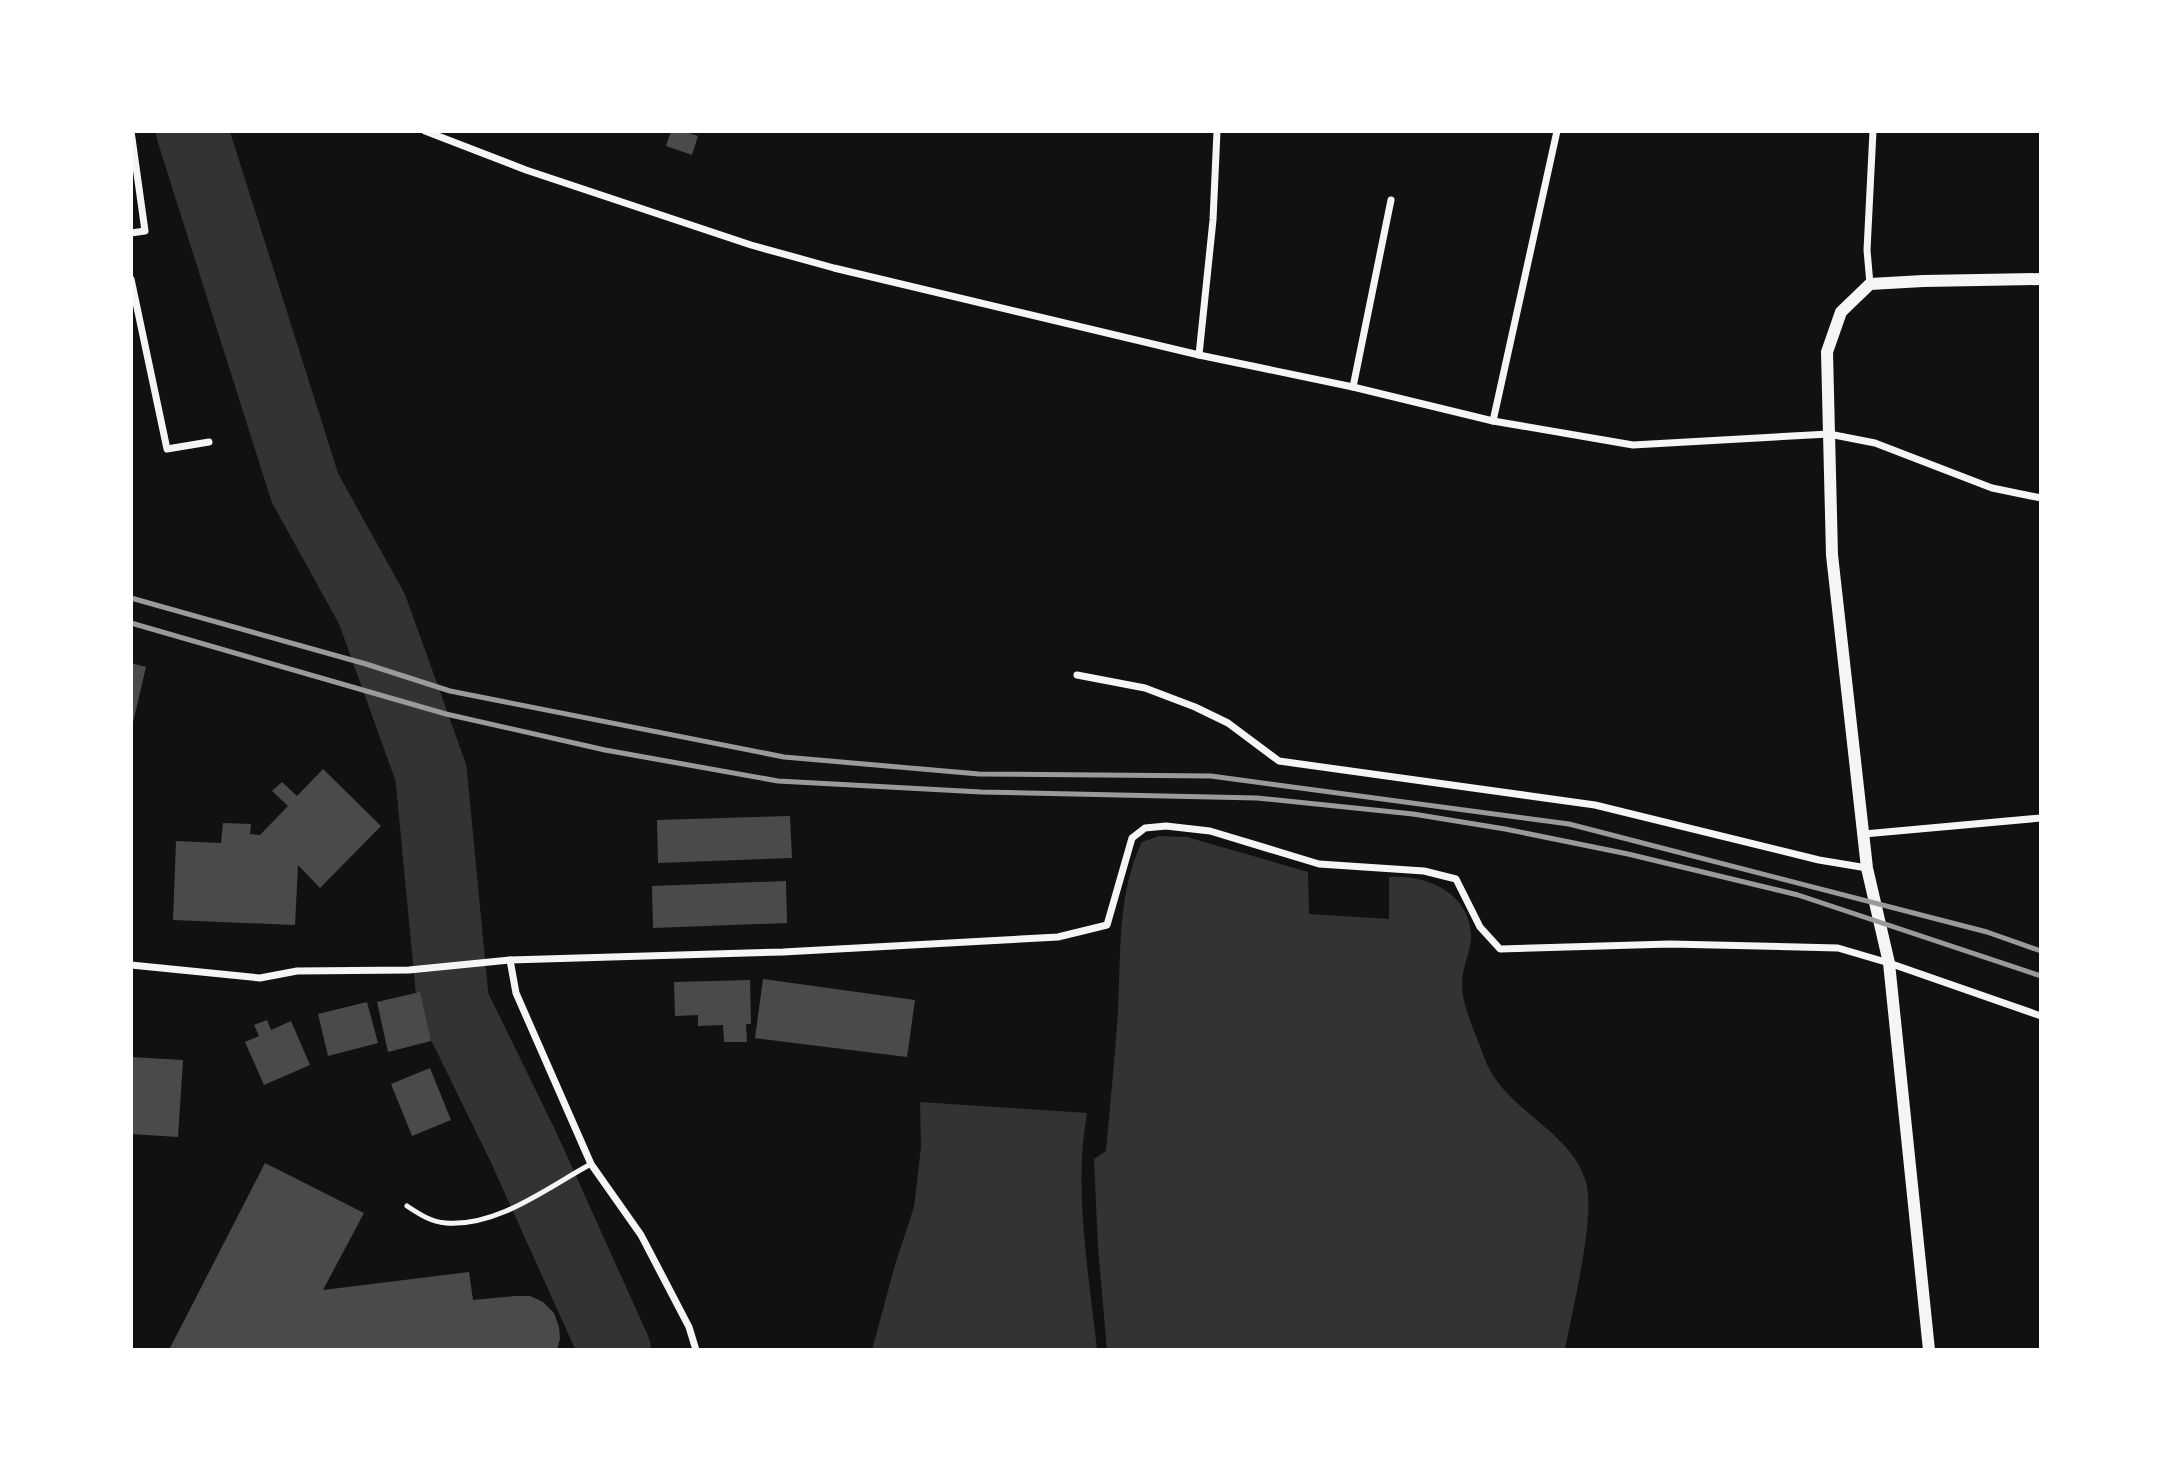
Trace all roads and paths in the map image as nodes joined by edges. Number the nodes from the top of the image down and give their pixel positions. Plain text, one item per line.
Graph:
1 (131, 131) edge
2 (425, 131) edge
3 (1217, 131) edge
4 (1557, 131) edge
5 (1873, 131) edge
6 (1391, 200) dead end
7 (131, 233) edge
8 (131, 279) edge
9 (2041, 279) edge
10 (1870, 284) junction
11 (1199, 355) junction
12 (1353, 387) junction
13 (1493, 421) junction
14 (1829, 434) junction
15 (209, 442) dead end
16 (2041, 498) edge
17 (1077, 675) dead end
18 (2041, 818) edge
19 (1864, 834) junction
20 (1867, 867) junction
21 (510, 960) junction
22 (1889, 963) junction
23 (131, 965) edge
24 (2041, 1016) edge
25 (591, 1164) junction
26 (407, 1206) dead end
27 (696, 1350) edge
28 (1929, 1350) edge

1 - 7 street
2 - 11 street
3 - 11 street
4 - 13 street
5 - 10 street
6 - 12 street
8 - 15 street
9 - 10 street
10 - 14 street
11 - 12 street
12 - 13 street
13 - 14 street
14 - 16 street
14 - 19 street
17 - 20 street
18 - 19 street
19 - 20 street
20 - 22 street
21 - 22 street
21 - 23 street
21 - 25 street
22 - 24 street
22 - 28 street
25 - 26 lane
25 - 27 street

